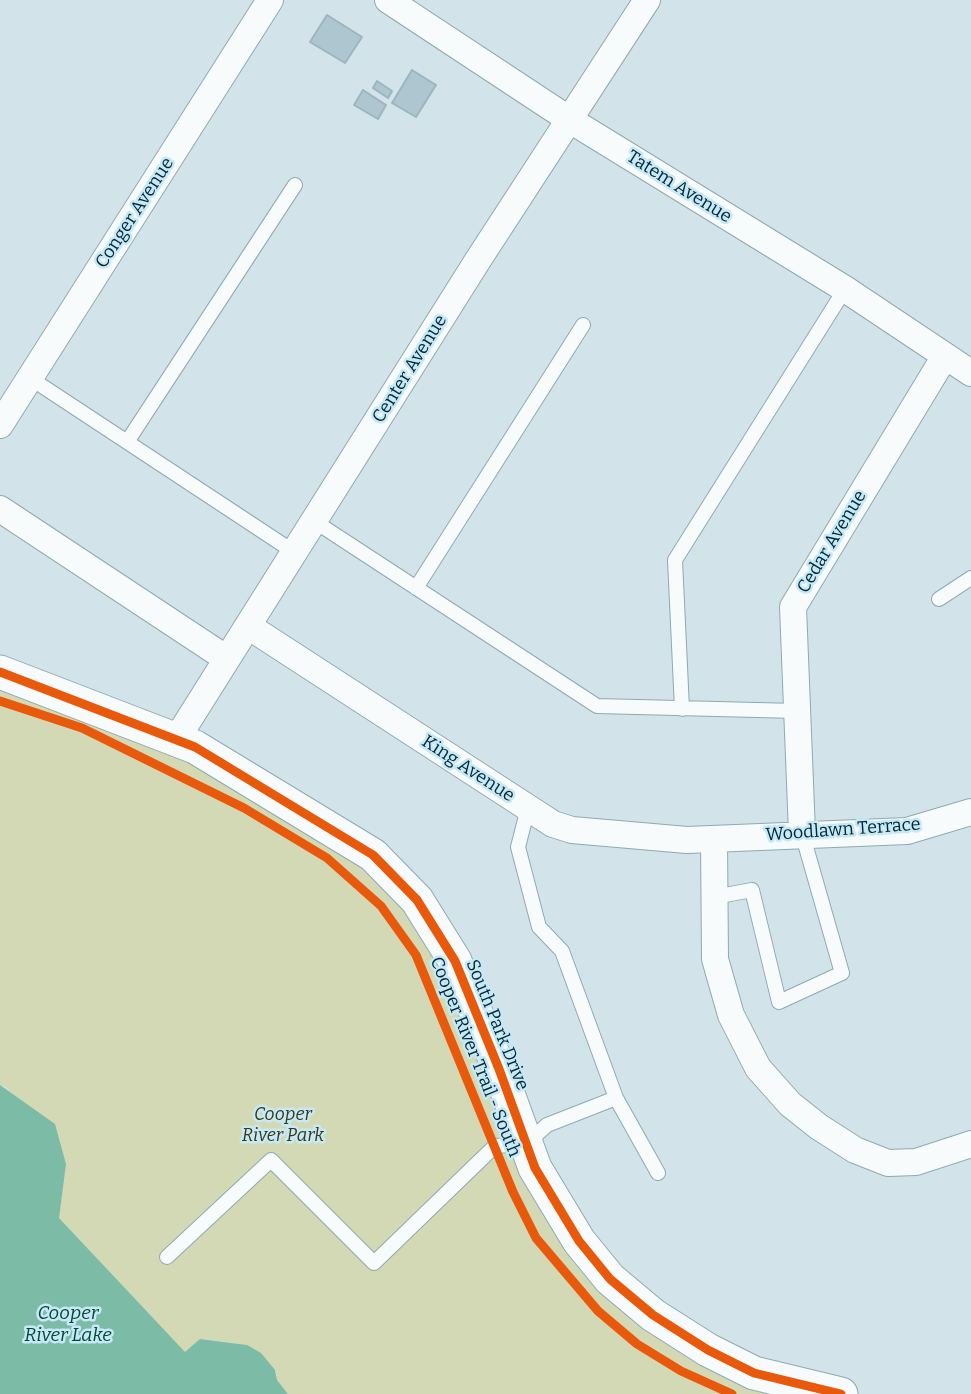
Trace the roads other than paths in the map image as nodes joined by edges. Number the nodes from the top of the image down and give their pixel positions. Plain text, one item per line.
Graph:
1 (270, 0) edge
2 (388, 0) edge
3 (647, 0) edge
4 (570, 120) junction
5 (295, 186) dead end
6 (845, 289) junction
7 (583, 325) dead end
8 (964, 366) edge
9 (30, 378) junction
10 (0, 425) edge
11 (127, 442) junction
12 (0, 509) edge
13 (314, 521) junction
14 (295, 552) junction
15 (971, 578) edge
16 (416, 588) junction
17 (939, 599) dead end
18 (248, 626) junction
19 (227, 659) junction
20 (0, 672) edge
21 (682, 709) junction
22 (797, 711) junction
23 (176, 740) junction
24 (528, 808) junction
25 (971, 812) edge
26 (802, 833) junction
27 (714, 839) junction
28 (714, 897) junction
29 (616, 1098) junction
30 (526, 1144) junction
31 (971, 1144) edge
32 (658, 1173) dead end
33 (167, 1257) dead end
34 (841, 1394) edge

1 - 9 street, Conger Avenue
2 - 4 street, Tatem Avenue
3 - 4 street, Center Avenue
4 - 6 street, Tatem Avenue
4 - 13 street, Center Avenue
5 - 11 lane
6 - 8 street, Tatem Avenue
6 - 21 lane
7 - 16 lane
8 - 22 street, Cedar Avenue
9 - 10 street, Conger Avenue
9 - 11 lane
11 - 14 lane
12 - 19 street
13 - 14 street, Center Avenue
13 - 16 lane
14 - 18 street, Center Avenue
15 - 17 lane
16 - 21 lane
18 - 19 street, Center Avenue
18 - 24 street, King Avenue
19 - 23 street, Center Avenue
20 - 23 street, South Park Drive
21 - 22 lane
22 - 26 street, Cedar Avenue
23 - 30 street, South Park Drive
24 - 27 street, King Avenue
24 - 29 lane
25 - 26 street, Woodlawn Terrace
26 - 27 street, Woodlawn Terrace
26 - 28 lane
27 - 28 street
28 - 31 street
29 - 30 lane
29 - 32 lane
30 - 33 lane
30 - 34 street, South Park Drive

